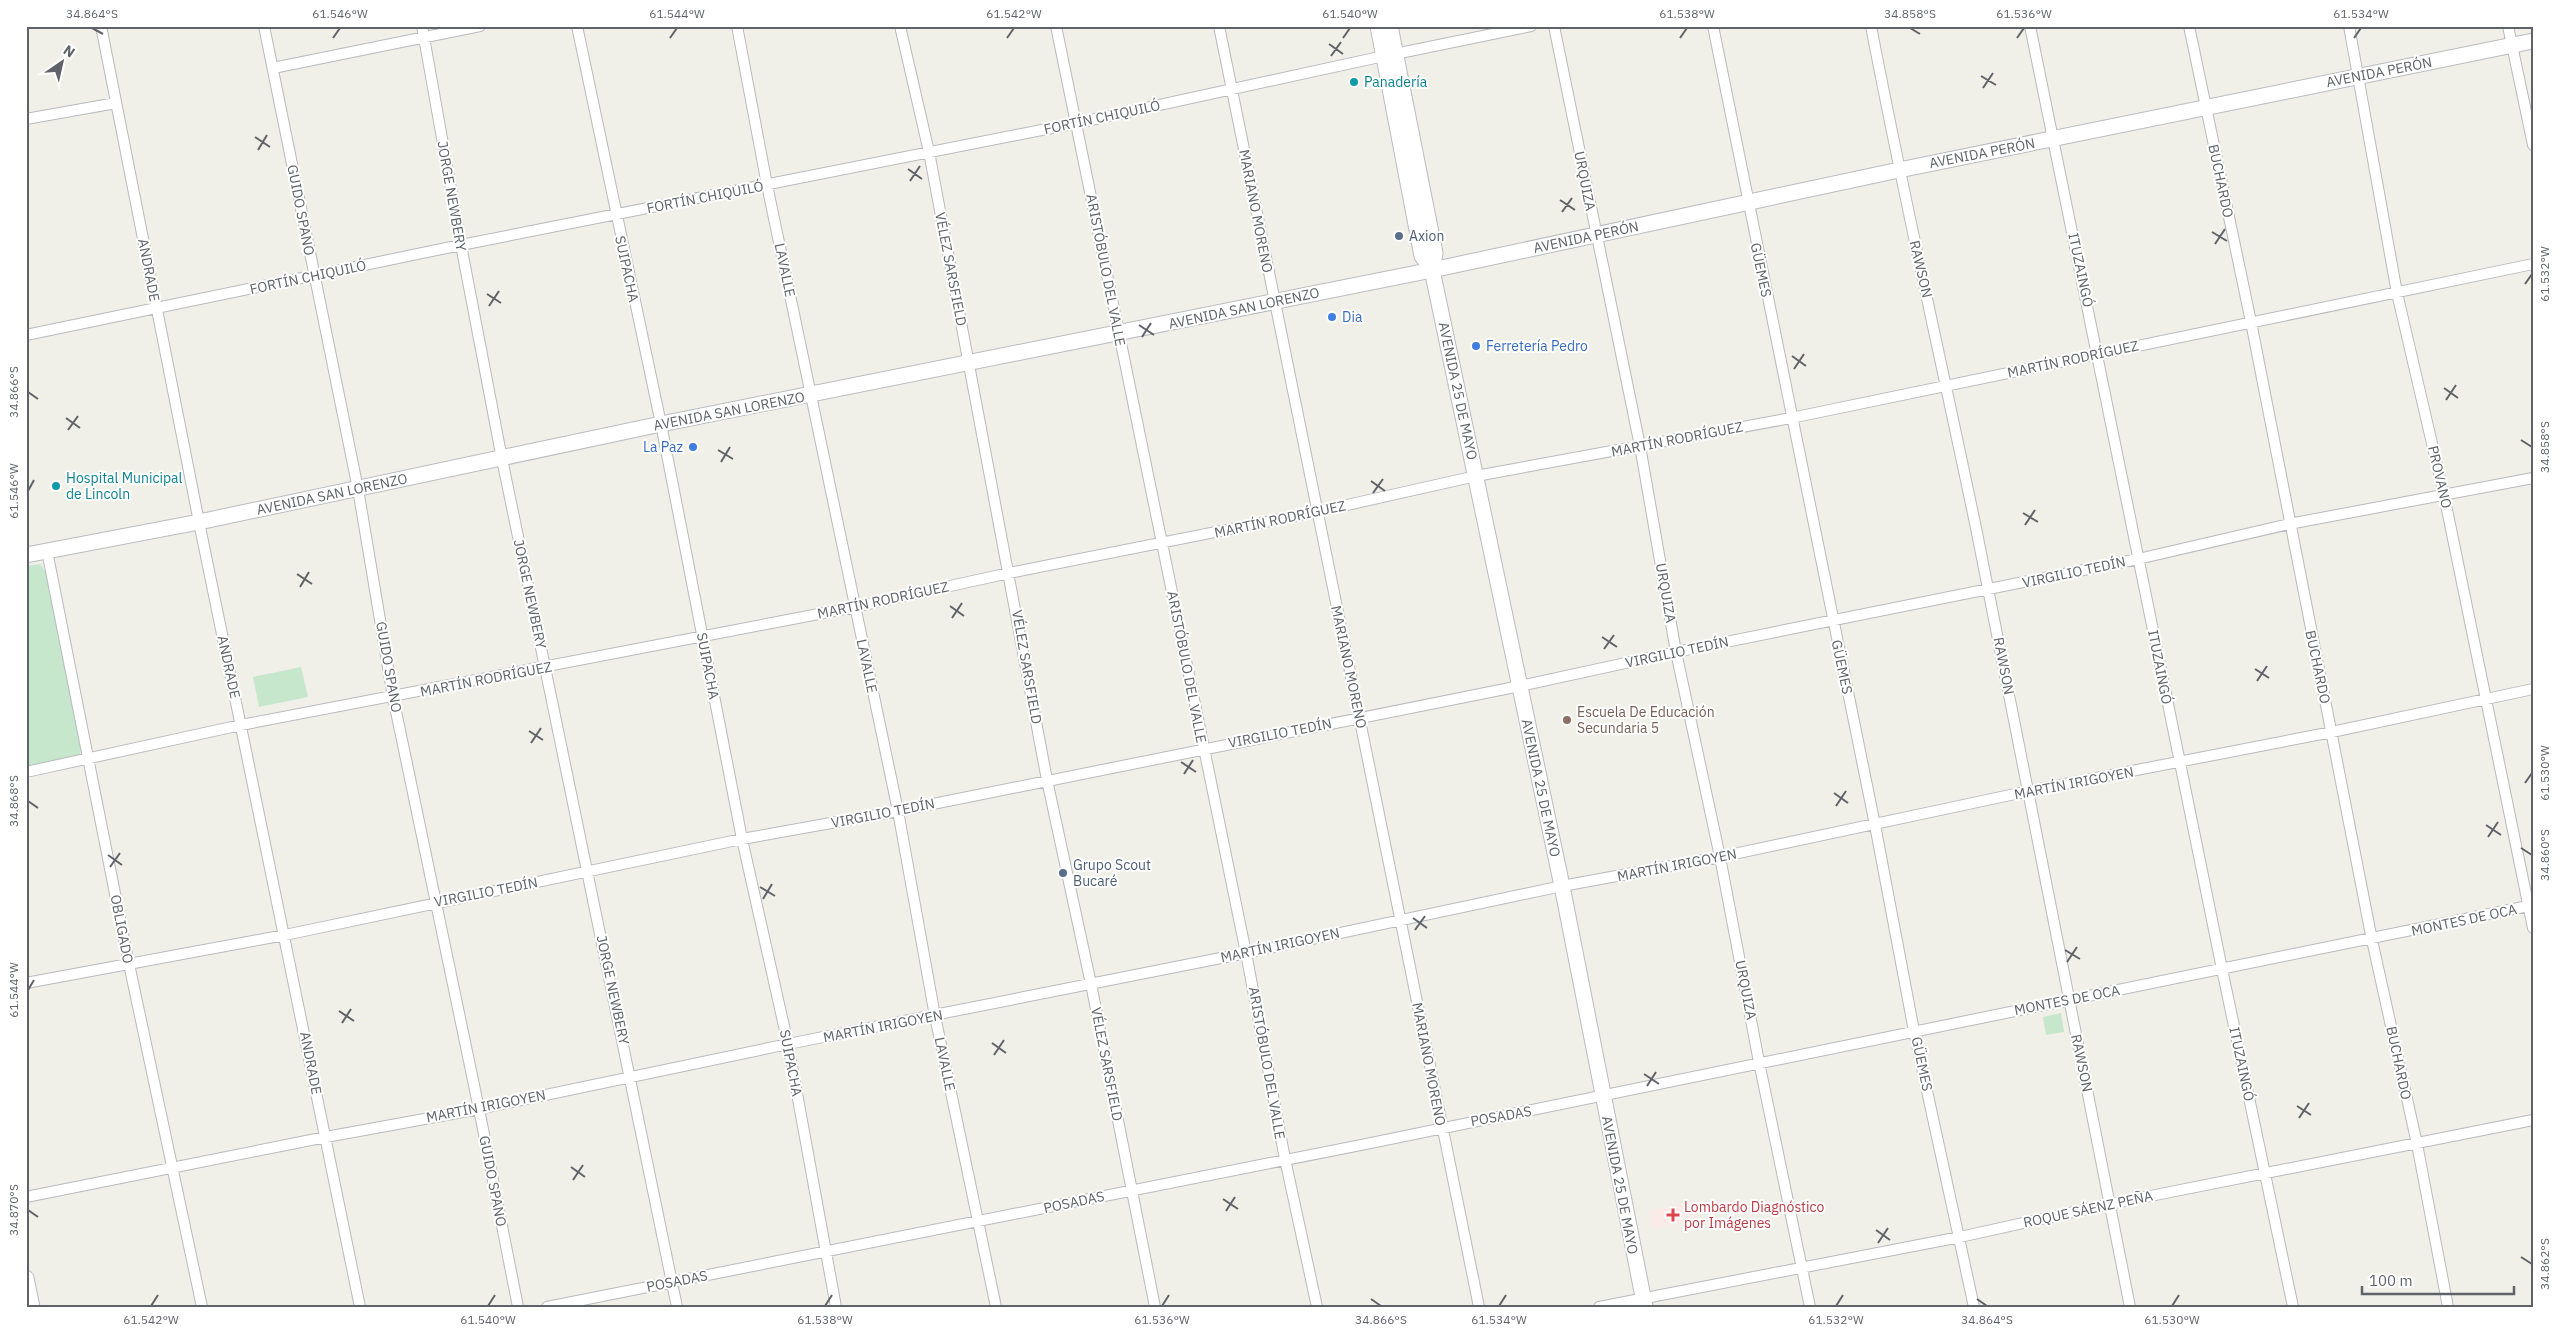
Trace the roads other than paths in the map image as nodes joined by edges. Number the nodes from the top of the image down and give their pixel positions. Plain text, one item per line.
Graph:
1 (101, 26) edge
2 (264, 26) edge
3 (480, 26) edge
4 (577, 26) edge
5 (737, 26) edge
6 (900, 26) edge
7 (1056, 26) edge
8 (1219, 26) edge
9 (1378, 26) edge
10 (1390, 26) edge
11 (1531, 26) edge
12 (1554, 26) edge
13 (1713, 26) edge
14 (1871, 26) edge
15 (2030, 26) edge
16 (2189, 26) edge
17 (2349, 26) edge
18 (2508, 26) edge
19 (423, 32) edge
20 (2533, 41) edge
21 (2511, 45) junction
22 (1389, 55) junction
23 (273, 68) junction
24 (2359, 76) junction
25 (1232, 90) junction
26 (116, 103) junction
27 (2205, 108) junction
28 (26, 120) edge
29 (1077, 123) junction
30 (2054, 138) junction
31 (2533, 145) edge
32 (929, 152) junction
33 (1899, 170) junction
34 (767, 185) junction
35 (1747, 201) junction
36 (615, 214) junction
37 (1596, 235) junction
38 (461, 245) junction
39 (2533, 264) edge
40 (1432, 270) junction
41 (314, 275) junction
42 (2397, 293) junction
43 (1274, 301) junction
44 (156, 309) junction
45 (2251, 322) junction
46 (1119, 333) junction
47 (26, 335) edge
48 (2098, 354) junction
49 (969, 363) junction
50 (1946, 384) junction
51 (812, 394) junction
52 (1791, 418) junction
53 (660, 424) junction
54 (1640, 446) junction
55 (502, 459) junction
56 (1476, 476) junction
57 (2533, 478) edge
58 (358, 488) junction
59 (2444, 495) junction
60 (1316, 512) junction
61 (199, 522) junction
62 (2289, 524) junction
63 (1163, 544) junction
64 (47, 551) junction
65 (26, 555) edge
66 (2138, 558) junction
67 (1009, 573) junction
68 (1988, 589) junction
69 (855, 607) junction
70 (1832, 620) junction
71 (702, 635) junction
72 (1676, 652) junction
73 (545, 668) junction
74 (1520, 686) junction
75 (2533, 689) edge
76 (393, 697) junction
77 (2486, 698) junction
78 (1360, 718) junction
79 (241, 726) junction
80 (2332, 732) junction
81 (1203, 748) junction
82 (90, 759) junction
83 (2179, 763) junction
84 (26, 772) edge
85 (1047, 780) junction
86 (2030, 791) junction
87 (898, 811) junction
88 (1875, 826) junction
89 (742, 839) junction
90 (1720, 857) junction
91 (588, 872) junction
92 (1562, 886) junction
93 (436, 902) junction
94 (2530, 905) edge
95 (1400, 920) junction
96 (2533, 928) edge
97 (285, 935) junction
98 (2372, 940) junction
99 (1246, 953) junction
100 (129, 964) junction
101 (2222, 969) junction
102 (26, 983) edge
103 (1091, 984) junction
104 (2069, 1000) junction
105 (936, 1016) junction
106 (1914, 1031) junction
107 (788, 1044) junction
108 (1759, 1062) junction
109 (631, 1076) junction
110 (1602, 1097) junction
111 (479, 1109) junction
112 (2533, 1120) edge
113 (1441, 1127) junction
114 (326, 1137) junction
115 (2417, 1144) junction
116 (1285, 1159) junction
117 (174, 1167) junction
118 (2265, 1173) junction
119 (1133, 1189) junction
120 (26, 1197) edge
121 (2110, 1204) junction
122 (978, 1222) junction
123 (1960, 1237) junction
124 (824, 1251) junction
125 (1802, 1267) junction
126 (26, 1278) edge
127 (672, 1282) junction
128 (1644, 1302) edge
129 (32, 1307) edge
130 (202, 1307) edge
131 (360, 1307) edge
132 (518, 1307) edge
133 (547, 1307) edge
134 (677, 1307) edge
135 (836, 1307) edge
136 (996, 1307) edge
137 (1155, 1307) edge
138 (1317, 1307) edge
139 (1479, 1307) edge
140 (1599, 1307) edge
141 (1810, 1307) edge
142 (1974, 1307) edge
143 (2130, 1307) edge
144 (2293, 1307) edge
145 (2448, 1307) edge

1 - 26 street, ANDRADE
2 - 23 street, GUIDO SPANO
3 - 19 street
4 - 36 street, SUIPACHA
5 - 34 street, LAVALLE
6 - 32 street, VÉLEZ SARSFIELD
7 - 29 street, ARISTÓBULO DEL VALLE
8 - 25 street, MARIANO MORENO
9 - 22 main road, AVENIDA 25 DE MAYO
10 - 22 main road, AVENIDA 25 DE MAYO
11 - 22 street, FORTÍN CHIQUILÓ
12 - 37 street, URQUIZA
13 - 35 street, GÜEMES
14 - 33 street, RAWSON
15 - 30 street, ITUZAINGÓ
16 - 27 street, BUCHARDO
17 - 24 street, PROVANO
18 - 21 street
19 - 23 street
19 - 38 street, JORGE NEWBERY
20 - 21 main road, AVENIDA PERÓN
21 - 24 main road, AVENIDA PERÓN
21 - 31 street
22 - 25 street, FORTÍN CHIQUILÓ
22 - 40 main road, AVENIDA 25 DE MAYO
23 - 41 street, GUIDO SPANO
24 - 27 main road, AVENIDA PERÓN
24 - 42 street, PROVANO
25 - 29 street, FORTÍN CHIQUILÓ
25 - 43 street, MARIANO MORENO
26 - 28 street
26 - 44 street, ANDRADE
27 - 30 main road, AVENIDA PERÓN
27 - 45 street, BUCHARDO
29 - 32 street, FORTÍN CHIQUILÓ
29 - 46 street, ARISTÓBULO DEL VALLE
30 - 33 main road, AVENIDA PERÓN
30 - 48 street, ITUZAINGÓ
32 - 34 street, FORTÍN CHIQUILÓ
32 - 49 street, VÉLEZ SARSFIELD
33 - 35 main road, AVENIDA PERÓN
33 - 50 street, RAWSON
34 - 36 street, FORTÍN CHIQUILÓ
34 - 51 street, LAVALLE
35 - 37 main road, AVENIDA PERÓN
35 - 52 street, GÜEMES
36 - 38 street, FORTÍN CHIQUILÓ
36 - 53 street, SUIPACHA
37 - 40 main road, AVENIDA PERÓN
37 - 54 street, URQUIZA
38 - 41 street, FORTÍN CHIQUILÓ
38 - 55 street, JORGE NEWBERY
39 - 42 street, MARTÍN RODRÍGUEZ
40 - 43 main road, AVENIDA SAN LORENZO
40 - 56 main road, AVENIDA 25 DE MAYO
41 - 44 street, FORTÍN CHIQUILÓ
41 - 58 street, GUIDO SPANO
42 - 45 street, MARTÍN RODRÍGUEZ
42 - 59 street, PROVANO
43 - 46 main road, AVENIDA SAN LORENZO
43 - 60 street, MARIANO MORENO
44 - 47 street, FORTÍN CHIQUILÓ
44 - 61 street, ANDRADE
45 - 48 street, MARTÍN RODRÍGUEZ
45 - 62 street, BUCHARDO
46 - 49 main road, AVENIDA SAN LORENZO
46 - 63 street, ARISTÓBULO DEL VALLE
48 - 50 street, MARTÍN RODRÍGUEZ
48 - 66 street, ITUZAINGÓ
49 - 51 main road, AVENIDA SAN LORENZO
49 - 67 street, VÉLEZ SARSFIELD
50 - 52 street, MARTÍN RODRÍGUEZ
50 - 68 street, RAWSON
51 - 53 main road, AVENIDA SAN LORENZO
51 - 69 street, LAVALLE
52 - 54 street, MARTÍN RODRÍGUEZ
52 - 70 street, GÜEMES
53 - 55 main road, AVENIDA SAN LORENZO
53 - 71 street, SUIPACHA
54 - 56 street, MARTÍN RODRÍGUEZ
54 - 72 street, URQUIZA
55 - 58 main road, AVENIDA SAN LORENZO
55 - 73 street, JORGE NEWBERY
56 - 60 street, MARTÍN RODRÍGUEZ
56 - 74 main road, AVENIDA 25 DE MAYO
57 - 59 street, VIRGILIO TEDÍN
58 - 61 main road, AVENIDA SAN LORENZO
58 - 76 street, GUIDO SPANO
59 - 62 street, VIRGILIO TEDÍN
59 - 77 street, PROVANO
60 - 63 street, MARTÍN RODRÍGUEZ
60 - 78 street, MARIANO MORENO
61 - 64 main road, AVENIDA SAN LORENZO
61 - 79 street, ANDRADE
62 - 66 street, VIRGILIO TEDÍN
62 - 80 street, BUCHARDO
63 - 67 street, MARTÍN RODRÍGUEZ
63 - 81 street, ARISTÓBULO DEL VALLE
64 - 65 main road, AVENIDA SAN LORENZO
64 - 82 street, OBLIGADO
66 - 68 street, VIRGILIO TEDÍN
66 - 83 street, ITUZAINGÓ
67 - 69 street, MARTÍN RODRÍGUEZ
67 - 85 street, VÉLEZ SARSFIELD
68 - 70 street, VIRGILIO TEDÍN
68 - 86 street, RAWSON
69 - 71 street, MARTÍN RODRÍGUEZ
69 - 87 street, LAVALLE
70 - 72 street, VIRGILIO TEDÍN
70 - 88 street, GÜEMES
71 - 73 street, MARTÍN RODRÍGUEZ
71 - 89 street, SUIPACHA
72 - 74 street, VIRGILIO TEDÍN
72 - 90 street, URQUIZA
73 - 76 street, MARTÍN RODRÍGUEZ
73 - 91 street, JORGE NEWBERY
74 - 78 street, VIRGILIO TEDÍN
74 - 92 main road, AVENIDA 25 DE MAYO
75 - 77 street, MARTÍN IRIGOYEN
76 - 79 street, MARTÍN RODRÍGUEZ
76 - 93 street, GUIDO SPANO
77 - 80 street, MARTÍN IRIGOYEN
77 - 94 street, PROVANO
78 - 81 street, VIRGILIO TEDÍN
78 - 95 street, MARIANO MORENO
79 - 82 street, MARTÍN RODRÍGUEZ
79 - 97 street, ANDRADE
80 - 83 street, MARTÍN IRIGOYEN
80 - 98 street, BUCHARDO
81 - 85 street, VIRGILIO TEDÍN
81 - 99 street, ARISTÓBULO DEL VALLE
82 - 84 street, MARTÍN RODRÍGUEZ
82 - 100 street, OBLIGADO
83 - 86 street, MARTÍN IRIGOYEN
83 - 101 street, ITUZAINGÓ
85 - 87 street, VIRGILIO TEDÍN
85 - 103 street, VÉLEZ SARSFIELD
86 - 88 street, MARTÍN IRIGOYEN
86 - 104 street, RAWSON
87 - 89 street, VIRGILIO TEDÍN
87 - 105 street, LAVALLE
88 - 90 street, MARTÍN IRIGOYEN
88 - 106 street, GÜEMES
89 - 91 street, VIRGILIO TEDÍN
89 - 107 street, SUIPACHA
90 - 92 street, MARTÍN IRIGOYEN
90 - 108 street, URQUIZA
91 - 93 street, VIRGILIO TEDÍN
91 - 109 street, JORGE NEWBERY
92 - 95 street, MARTÍN IRIGOYEN
92 - 110 main road, AVENIDA 25 DE MAYO
93 - 97 street, VIRGILIO TEDÍN
93 - 111 street, GUIDO SPANO
94 - 96 street, PROVANO
94 - 98 street, MONTES DE OCA
95 - 99 street, MARTÍN IRIGOYEN
95 - 113 street, MARIANO MORENO
97 - 100 street, VIRGILIO TEDÍN
97 - 114 street, ANDRADE
98 - 101 street, MONTES DE OCA
98 - 115 street, BUCHARDO
99 - 103 street, MARTÍN IRIGOYEN
99 - 116 street, ARISTÓBULO DEL VALLE
100 - 102 street, VIRGILIO TEDÍN
100 - 117 street, OBLIGADO
101 - 104 street, MONTES DE OCA
101 - 118 street, ITUZAINGÓ
103 - 105 street, MARTÍN IRIGOYEN
103 - 119 street, VÉLEZ SARSFIELD
104 - 106 street, MONTES DE OCA
104 - 121 street, RAWSON
105 - 107 street, MARTÍN IRIGOYEN
105 - 122 street, LAVALLE
106 - 108 street, MONTES DE OCA
106 - 123 street, GÜEMES
107 - 109 street, MARTÍN IRIGOYEN
107 - 124 street, SUIPACHA
108 - 110 street, MONTES DE OCA
108 - 125 street, URQUIZA
109 - 111 street, MARTÍN IRIGOYEN
109 - 127 street, JORGE NEWBERY
110 - 113 street, POSADAS
110 - 128 main road, AVENIDA 25 DE MAYO
111 - 114 street, MARTÍN IRIGOYEN
111 - 132 street, GUIDO SPANO
112 - 115 street, ROQUE SÁENZ PEÑA
113 - 116 street, POSADAS
113 - 139 street, MARIANO MORENO
114 - 117 street, MARTÍN IRIGOYEN
114 - 131 street, ANDRADE
115 - 118 street, ROQUE SÁENZ PEÑA
115 - 145 street, BUCHARDO
116 - 119 street, POSADAS
116 - 138 street, ARISTÓBULO DEL VALLE
117 - 120 street, MARTÍN IRIGOYEN
117 - 130 street, OBLIGADO
118 - 121 street, ROQUE SÁENZ PEÑA
118 - 144 street, ITUZAINGÓ
119 - 122 street, POSADAS
119 - 137 street, VÉLEZ SARSFIELD
121 - 123 street, ROQUE SÁENZ PEÑA
121 - 143 street, RAWSON
122 - 124 street, POSADAS
122 - 136 street, LAVALLE
123 - 125 street, ROQUE SÁENZ PEÑA
123 - 142 street, GÜEMES
124 - 127 street, POSADAS
124 - 135 street, SUIPACHA
125 - 128 street, ROQUE SÁENZ PEÑA
125 - 141 street, URQUIZA
126 - 129 main road
127 - 133 street, POSADAS
127 - 134 street, JORGE NEWBERY
128 - 140 street, ROQUE SÁENZ PEÑA

